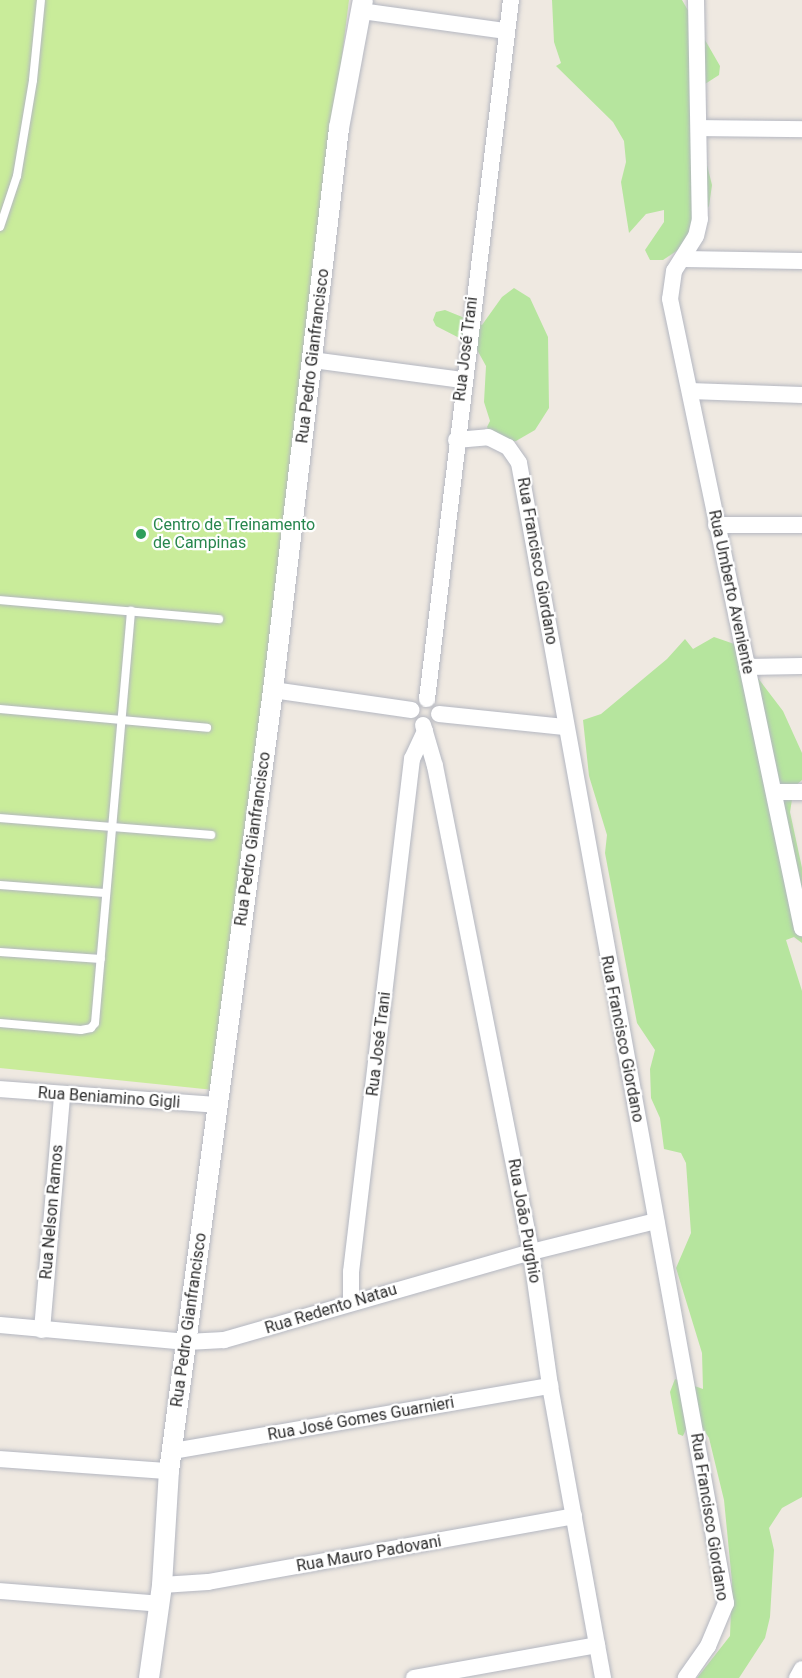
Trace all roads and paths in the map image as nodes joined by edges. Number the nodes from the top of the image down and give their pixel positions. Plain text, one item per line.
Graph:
1 (41, 0) edge
2 (511, 0) edge
3 (696, 0) edge
4 (362, 5) edge
5 (506, 31) junction
6 (701, 128) junction
7 (802, 129) edge
8 (0, 227) edge
9 (684, 259) junction
10 (802, 261) edge
11 (312, 360) junction
12 (462, 380) junction
13 (690, 392) junction
14 (802, 395) edge
15 (456, 440) junction
16 (716, 525) junction
17 (802, 525) edge
18 (0, 600) edge
19 (131, 611) junction
20 (219, 619) dead end
21 (802, 666) edge
22 (747, 667) junction
23 (273, 690) junction
24 (427, 699) junction
25 (0, 709) edge
26 (412, 710) junction
27 (123, 721) junction
28 (430, 723) junction
29 (564, 727) junction
30 (207, 728) dead end
31 (435, 766) junction
32 (410, 786) junction
33 (776, 792) junction
34 (802, 792) edge
35 (0, 818) edge
36 (112, 827) junction
37 (211, 835) dead end
38 (0, 885) edge
39 (105, 893) junction
40 (802, 925) edge
41 (0, 952) edge
42 (101, 958) junction
43 (0, 1023) edge
44 (0, 1089) edge
45 (62, 1095) junction
46 (218, 1105) junction
47 (656, 1221) junction
48 (531, 1252) junction
49 (351, 1302) junction
50 (0, 1325) edge
51 (42, 1330) junction
52 (187, 1342) junction
53 (550, 1386) junction
54 (172, 1451) junction
55 (0, 1459) edge
56 (169, 1472) junction
57 (574, 1516) junction
58 (0, 1591) edge
59 (161, 1595) junction
60 (597, 1644) junction
61 (802, 1669) edge
62 (149, 1678) edge
63 (414, 1678) edge
64 (603, 1678) edge
65 (686, 1678) edge
66 (797, 1678) edge

1 - 8 lane
2 - 5 street, Rua José Trani
3 - 6 street, Rua Umberto Aveniente
4 - 5 street
4 - 11 street, Rua Pedro Gianfrancisco
5 - 12 street, Rua José Trani
6 - 7 street
6 - 9 street, Rua Umberto Aveniente
9 - 10 street
9 - 13 street, Rua Umberto Aveniente
11 - 12 street
11 - 23 street, Rua Pedro Gianfrancisco
12 - 15 street, Rua José Trani
13 - 14 street
13 - 16 street, Rua Umberto Aveniente
15 - 24 street, Rua José Trani
15 - 29 street, Rua Francisco Giordano
16 - 17 street
16 - 22 street, Rua Umberto Aveniente
18 - 19 lane
19 - 20 lane
19 - 27 lane
21 - 22 street
22 - 33 street, Rua Umberto Aveniente
23 - 26 street
23 - 46 street, Rua Pedro Gianfrancisco
24 - 26 street
24 - 28 street
25 - 27 lane
26 - 28 street
27 - 30 lane
27 - 36 lane
28 - 29 street
28 - 31 street, Rua João Purghio
28 - 32 street, Rua José Trani
29 - 47 street, Rua Francisco Giordano
31 - 32 street
31 - 48 street, Rua João Purghio
32 - 49 street, Rua José Trani
33 - 34 street
33 - 40 street, Rua Umberto Aveniente
35 - 36 lane
36 - 37 lane
36 - 39 lane
38 - 39 lane
39 - 42 lane
41 - 42 lane
42 - 43 lane
44 - 45 street, Rua Beniamino Gigli
45 - 46 street, Rua Beniamino Gigli
45 - 51 street, Rua Nelson Ramos
46 - 52 street, Rua Pedro Gianfrancisco
47 - 48 street, Rua Redento Natau
47 - 65 street, Rua Francisco Giordano
48 - 49 street, Rua Redento Natau
48 - 53 street, Rua João Purghio
49 - 52 street, Rua Redento Natau
50 - 51 street, Rua Redento Natau
51 - 52 street, Rua Redento Natau
52 - 54 street, Rua Pedro Gianfrancisco
53 - 54 street, Rua José Gomes Guarnieri
53 - 57 street, Rua João Purghio
54 - 56 street, Rua Pedro Gianfrancisco
55 - 56 street
56 - 59 street, Rua Pedro Gianfrancisco
57 - 59 street, Rua Mauro Padovani
57 - 60 street, Rua João Purghio
58 - 59 street, Rua Mauro Padovani
59 - 62 street, Rua Pedro Gianfrancisco
60 - 63 street
60 - 64 street, Rua João Purghio
61 - 66 street

